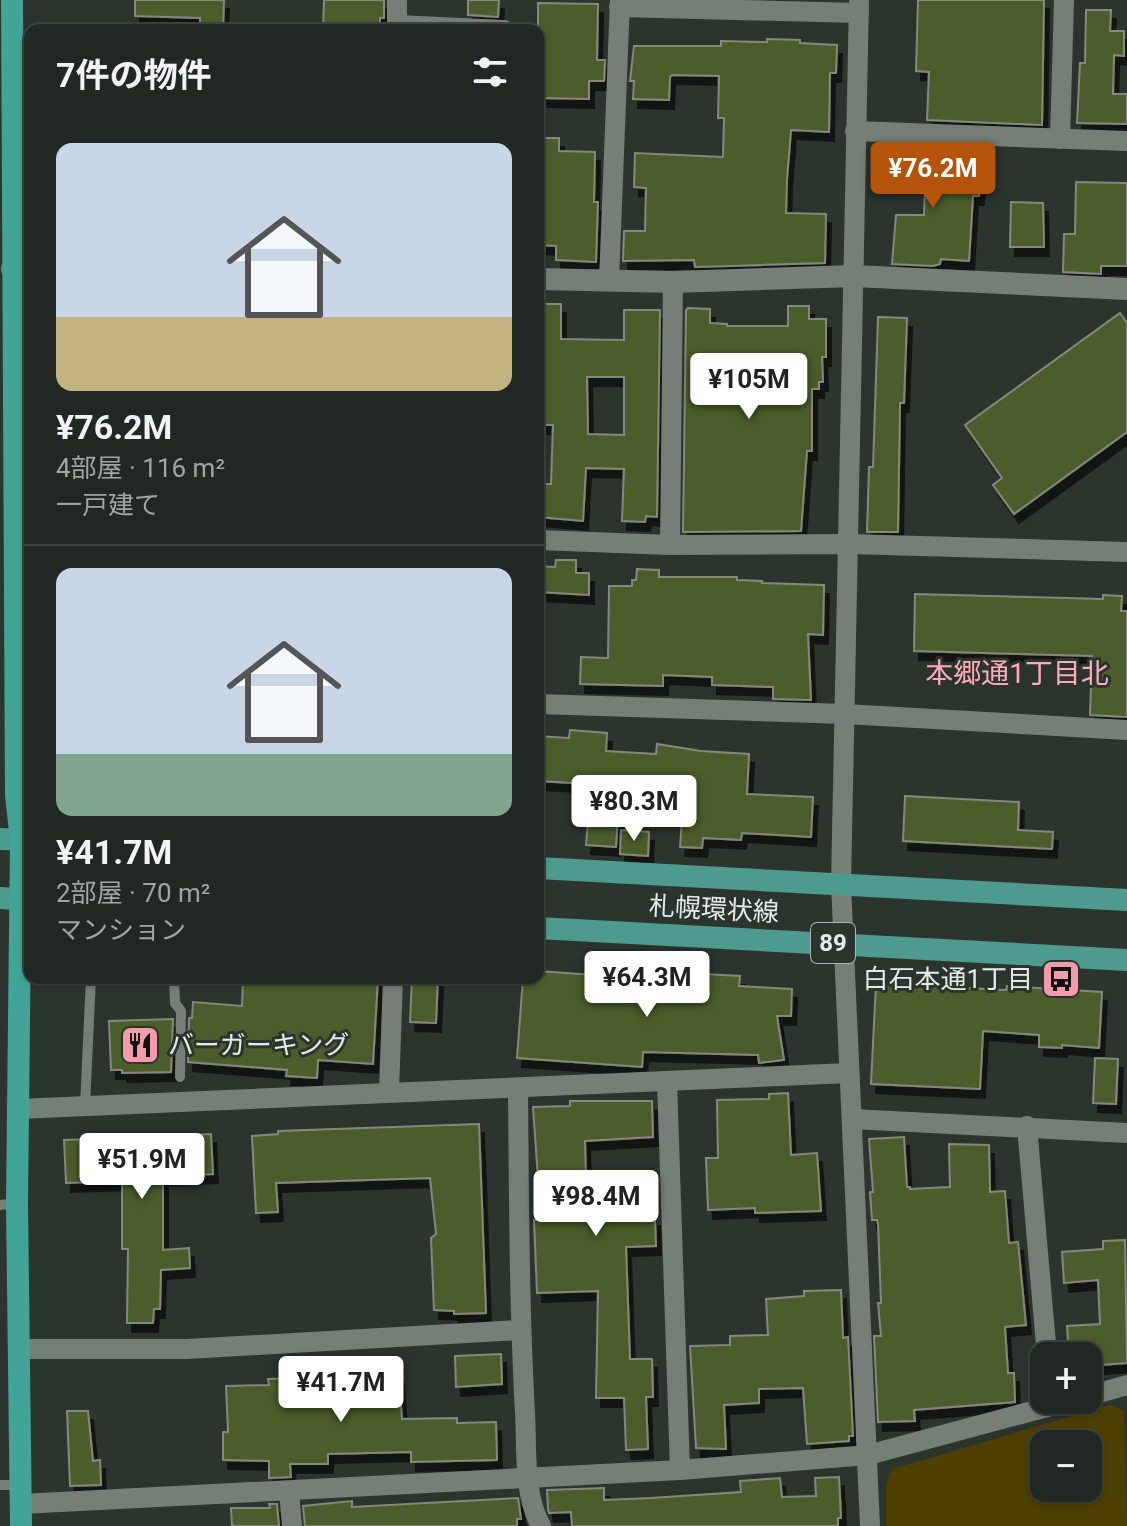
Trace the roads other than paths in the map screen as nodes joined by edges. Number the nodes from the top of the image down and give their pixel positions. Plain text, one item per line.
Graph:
1 (12, 0) edge
2 (397, 0) edge
3 (1064, 0) edge
4 (620, 3) edge
5 (859, 7) edge
6 (397, 24) edge
7 (855, 131) junction
8 (1060, 139) junction
9 (7, 140) edge
10 (1127, 141) edge
11 (21, 269) edge
12 (854, 276) junction
13 (544, 279) edge
14 (609, 281) junction
15 (673, 282) junction
16 (1127, 289) edge
17 (7, 483) edge
18 (22, 513) edge
19 (544, 540) edge
20 (849, 544) junction
21 (670, 545) junction
22 (1127, 552) edge
23 (544, 704) edge
24 (8, 714) edge
25 (845, 714) junction
26 (1127, 730) edge
27 (17, 839) edge
28 (544, 868) edge
29 (841, 884) junction
30 (16, 900) edge
31 (1127, 900) edge
32 (544, 928) edge
33 (842, 944) junction
34 (1127, 960) edge
35 (91, 984) edge
36 (174, 984) edge
37 (393, 984) edge
38 (849, 1073) junction
39 (180, 1077) dead end
40 (667, 1081) junction
41 (518, 1089) junction
42 (389, 1092) junction
43 (85, 1106) junction
44 (18, 1109) junction
45 (852, 1119) junction
46 (1027, 1126) junction
47 (1127, 1133) edge
48 (8, 1204) edge
49 (520, 1330) junction
50 (1046, 1342) edge
51 (12, 1359) edge
52 (1127, 1385) edge
53 (1102, 1392) edge
54 (1030, 1409) edge
55 (868, 1455) junction
56 (680, 1470) junction
57 (528, 1477) junction
58 (289, 1491) junction
59 (16, 1500) edge
60 (292, 1526) edge
61 (541, 1526) edge
62 (870, 1526) edge

1 - 9 highway
2 - 6 street
3 - 8 street
4 - 5 street
4 - 14 street
5 - 7 street
7 - 8 street
7 - 12 street
8 - 10 street
9 - 11 highway
11 - 17 highway
12 - 15 street
12 - 16 street
12 - 20 street
13 - 14 street
14 - 15 street
15 - 21 street
17 - 18 highway
18 - 24 highway
19 - 21 street
20 - 21 street
20 - 22 street
20 - 25 street
23 - 25 street
24 - 27 highway
25 - 26 street
25 - 29 street
27 - 30 highway
28 - 29 main road, 札幌環状線 / 89
29 - 31 main road, 札幌環状線 / 89
29 - 33 street
30 - 44 highway
32 - 33 main road, 札幌環状線 / 89
33 - 34 main road, 札幌環状線 / 89
33 - 38 street
35 - 43 lane
36 - 39 lane
37 - 42 street
38 - 40 street
38 - 45 street
40 - 41 street
40 - 56 street
41 - 42 street
41 - 49 street
42 - 43 street
43 - 44 street
44 - 48 highway
45 - 46 street
45 - 55 street
46 - 47 street
46 - 50 street
48 - 51 highway
49 - 51 street
49 - 57 street
51 - 59 highway
52 - 53 street
54 - 55 street
55 - 56 street
55 - 62 street
56 - 57 street
57 - 58 street
57 - 61 street
58 - 59 street
58 - 60 street

